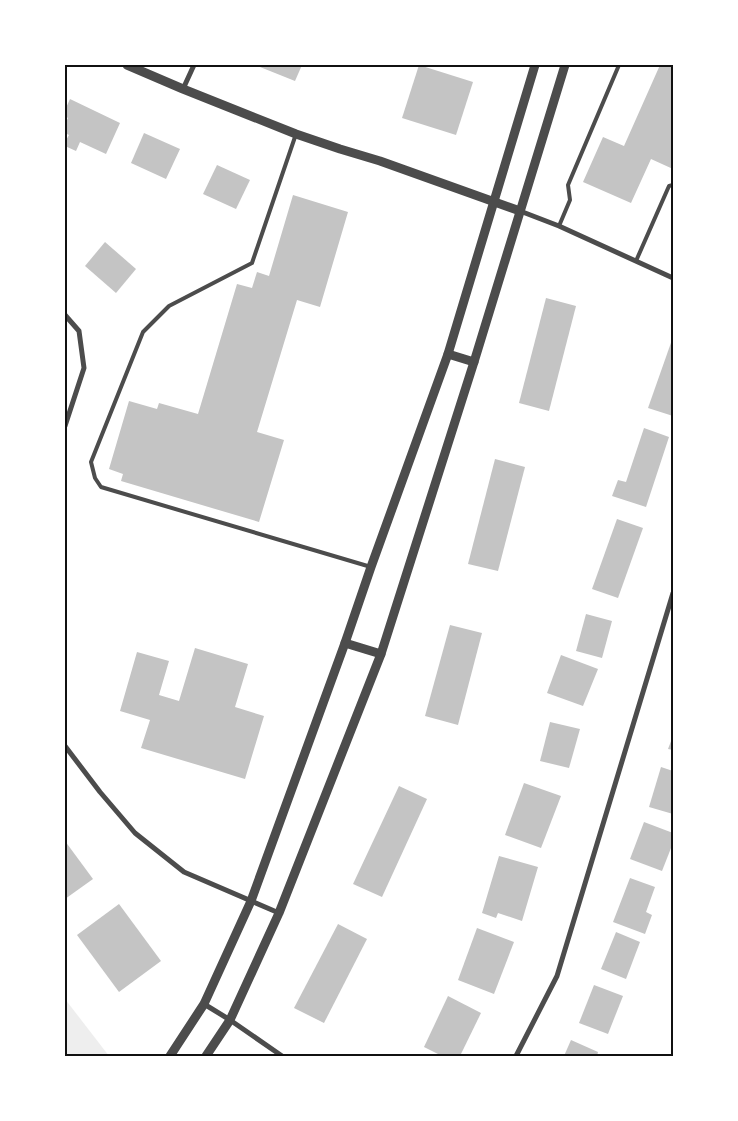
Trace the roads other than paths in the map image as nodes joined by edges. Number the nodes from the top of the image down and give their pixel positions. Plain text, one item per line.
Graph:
1 (127, 65) edge
2 (194, 65) edge
3 (535, 65) edge
4 (565, 65) edge
5 (619, 65) edge
6 (183, 89) junction
7 (296, 134) junction
8 (673, 185) edge
9 (494, 202) junction
10 (520, 212) junction
11 (559, 226) junction
12 (636, 261) junction
13 (673, 278) edge
14 (65, 315) edge
15 (448, 354) junction
16 (474, 362) junction
17 (65, 426) edge
18 (371, 567) junction
19 (673, 593) edge
20 (345, 644) junction
21 (381, 654) junction
22 (65, 746) edge
23 (252, 901) junction
24 (280, 913) junction
25 (204, 1004) junction
26 (230, 1020) junction
27 (170, 1056) edge
28 (206, 1056) edge
29 (282, 1056) edge
30 (516, 1056) edge

1 - 6 street
2 - 6 street
3 - 9 street
4 - 10 street
5 - 11 lane
6 - 7 street
7 - 9 street
7 - 18 lane
8 - 12 lane
9 - 10 street
9 - 15 street
10 - 11 street
10 - 16 street
11 - 12 street
12 - 13 street
14 - 17 street
15 - 16 street
15 - 18 street
16 - 21 street
18 - 20 street
19 - 30 street
20 - 21 street
20 - 23 street
21 - 24 street
22 - 23 street
23 - 24 street
23 - 25 street
24 - 26 street
25 - 26 street
25 - 27 street
26 - 28 street
26 - 29 street

